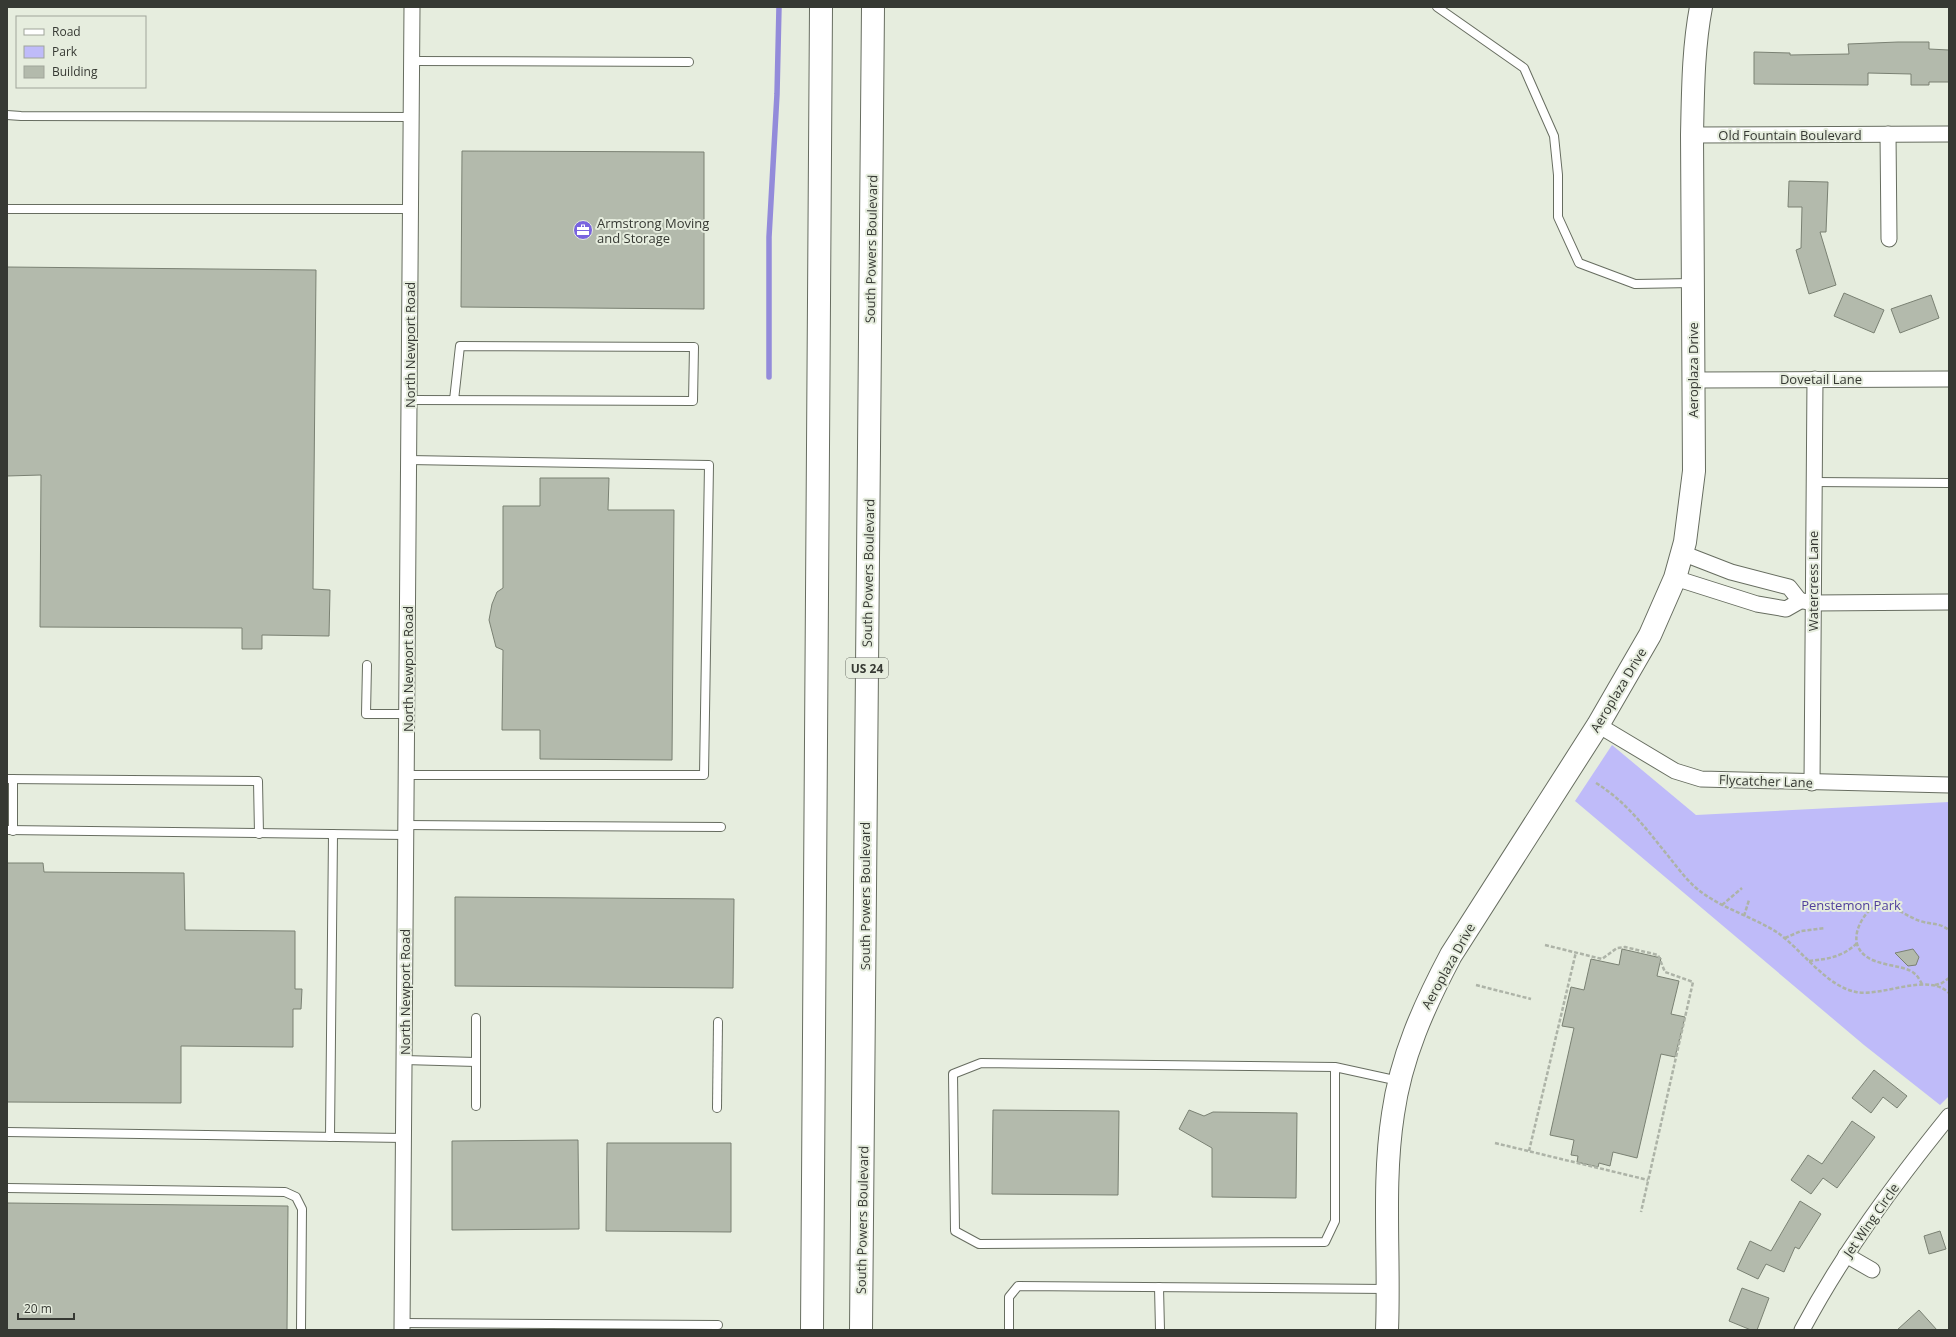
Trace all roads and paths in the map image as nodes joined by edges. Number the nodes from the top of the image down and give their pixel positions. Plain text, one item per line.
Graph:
1 (412, 7) edge
2 (821, 7) edge
3 (873, 7) edge
4 (1437, 7) edge
5 (1701, 7) edge
6 (412, 61) junction
7 (689, 62) dead end
8 (7, 115) edge
9 (412, 117) junction
10 (1888, 134) junction
11 (1949, 134) edge
12 (1692, 135) junction
13 (7, 209) edge
14 (411, 209) junction
15 (1889, 239) dead end
16 (1693, 283) junction
17 (1949, 378) edge
18 (1815, 379) junction
19 (1693, 380) junction
20 (410, 400) junction
21 (454, 400) junction
22 (409, 460) junction
23 (1814, 482) junction
24 (1949, 483) edge
25 (1682, 553) junction
26 (1675, 578) junction
27 (1807, 602) junction
28 (1949, 602) edge
29 (367, 665) dead end
30 (407, 714) junction
31 (1598, 725) junction
32 (407, 775) junction
33 (10, 779) edge
34 (1596, 783) dead end
35 (1812, 783) junction
36 (1949, 785) edge
37 (721, 827) dead end
38 (10, 830) edge
39 (406, 830) junction
40 (259, 834) junction
41 (333, 834) junction
42 (1742, 888) dead end
43 (1749, 900) dead end
44 (1722, 905) junction
45 (1744, 916) junction
46 (1826, 928) dead end
47 (1949, 930) edge
48 (1785, 938) junction
49 (1857, 944) junction
50 (1545, 945) dead end
51 (1576, 952) junction
52 (1809, 961) junction
53 (1949, 978) edge
54 (1922, 984) junction
55 (1476, 986) dead end
56 (1934, 986) junction
57 (1948, 990) edge
58 (1531, 999) dead end
59 (476, 1018) dead end
60 (718, 1022) dead end
61 (404, 1060) junction
62 (476, 1062) junction
63 (1335, 1067) junction
64 (1400, 1081) junction
65 (476, 1106) dead end
66 (717, 1108) dead end
67 (1949, 1116) edge
68 (7, 1132) edge
69 (330, 1137) junction
70 (404, 1138) junction
71 (1495, 1143) dead end
72 (1529, 1151) junction
73 (1648, 1180) junction
74 (7, 1188) edge
75 (1641, 1212) dead end
76 (1846, 1255) junction
77 (1872, 1270) dead end
78 (1159, 1287) junction
79 (1388, 1289) junction
80 (718, 1325) dead end
81 (402, 1326) edge
82 (301, 1330) edge
83 (812, 1330) edge
84 (861, 1330) edge
85 (1009, 1330) edge
86 (1160, 1330) edge
87 (1387, 1330) edge
88 (1802, 1330) edge

1 - 6 street, North Newport Road
2 - 83 main road
3 - 84 main road, South Powers Boulevard / US 24
4 - 16 lane
5 - 12 main road, Aeroplaza Drive
6 - 7 lane
6 - 9 street, North Newport Road
8 - 9 lane
9 - 14 street, North Newport Road
10 - 11 street, Old Fountain Boulevard
10 - 12 street, Old Fountain Boulevard
10 - 15 street
12 - 16 main road, Aeroplaza Drive
13 - 14 lane
14 - 20 street, North Newport Road
16 - 19 main road, Aeroplaza Drive
17 - 18 street, Dovetail Lane
18 - 19 street, Dovetail Lane
18 - 23 street, Watercress Lane
19 - 25 main road, Aeroplaza Drive
20 - 21 lane
20 - 22 street, North Newport Road
21 - 21 lane
22 - 30 street, North Newport Road
22 - 32 lane
23 - 24 lane
23 - 27 street, Watercress Lane
25 - 26 main road, Aeroplaza Drive
25 - 27 street
26 - 27 street
26 - 31 main road, Aeroplaza Drive
27 - 28 street
27 - 35 street, Watercress Lane
29 - 30 lane
30 - 32 street, North Newport Road
31 - 35 street, Flycatcher Lane
31 - 64 main road, Aeroplaza Drive
32 - 39 street, North Newport Road
33 - 38 lane
33 - 40 lane
34 - 44 path
35 - 36 street, Flycatcher Lane
37 - 39 lane
38 - 40 lane
39 - 41 lane
39 - 61 street, North Newport Road
40 - 41 lane
41 - 69 lane
42 - 44 path
43 - 45 path
44 - 45 path
45 - 48 path
46 - 48 path
47 - 49 path
48 - 52 path
49 - 52 path
49 - 54 path
50 - 51 path
51 - 72 path
51 - 73 path
52 - 54 path
53 - 56 path
54 - 56 path
55 - 58 path
56 - 57 path
59 - 62 lane
60 - 66 lane
61 - 62 lane
61 - 70 street, North Newport Road
62 - 65 lane
63 - 63 lane
63 - 64 lane
64 - 79 main road, Aeroplaza Drive
67 - 76 street, Jet Wing Circle
68 - 69 lane
69 - 70 lane
70 - 81 street, North Newport Road
71 - 72 path
72 - 73 path
73 - 75 path
74 - 82 lane
76 - 77 street
76 - 88 street, Jet Wing Circle
78 - 79 lane
78 - 85 lane
78 - 86 lane
79 - 87 main road, Aeroplaza Drive
80 - 81 lane

